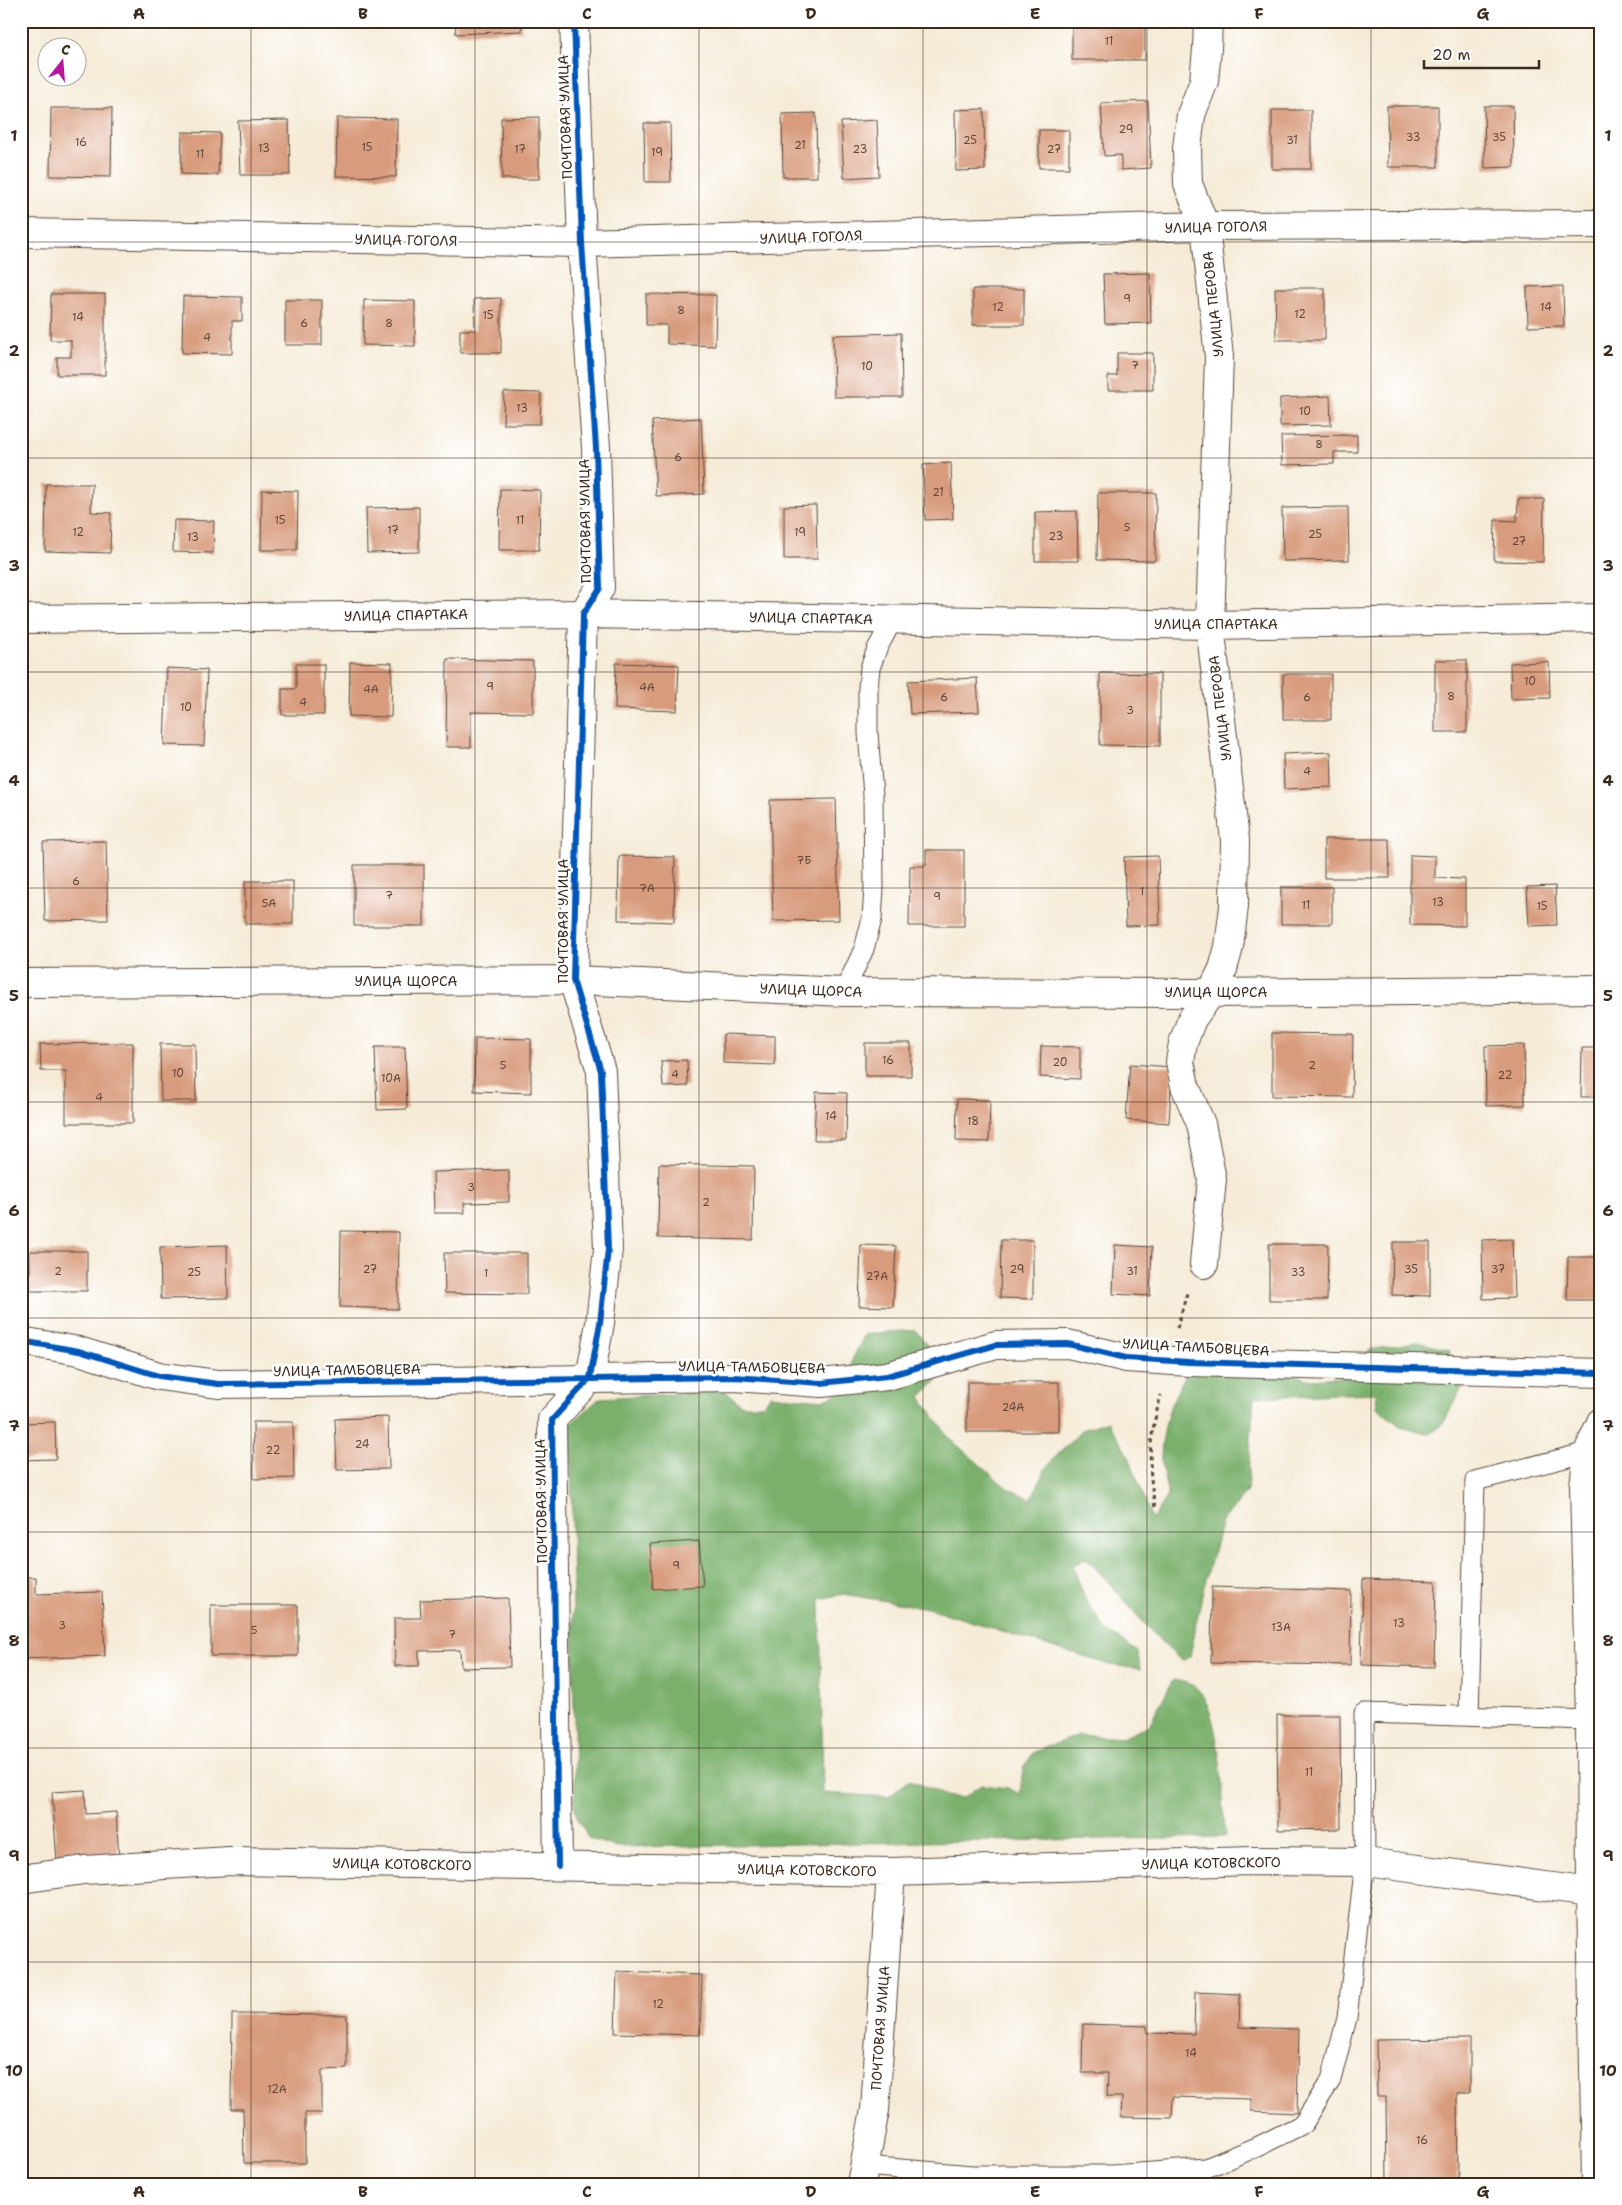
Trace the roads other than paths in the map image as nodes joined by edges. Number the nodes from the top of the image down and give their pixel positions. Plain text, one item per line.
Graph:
1 (574, 21) edge
2 (1208, 21) edge
3 (1601, 224) edge
4 (1205, 226) junction
5 (21, 233) edge
6 (582, 243) junction
7 (583, 614) junction
8 (1601, 618) edge
9 (21, 619) edge
10 (893, 619) junction
11 (1210, 625) junction
12 (572, 980) junction
13 (21, 983) edge
14 (1601, 990) edge
15 (844, 992) junction
16 (1211, 993) junction
17 (1204, 1264) dead end
18 (21, 1341) edge
19 (1601, 1373) edge
20 (590, 1378) junction
21 (1601, 1422) edge
22 (1588, 1452) junction
23 (1469, 1716) junction
24 (1590, 1720) junction
25 (1365, 1862) junction
26 (558, 1866) junction
27 (891, 1872) junction
28 (21, 1879) edge
29 (1591, 1892) junction
30 (863, 2175) edge
31 (1596, 2184) edge

1 - 6 street, ПОЧТОВАЯ УЛИЦА
2 - 4 street, УЛИЦА ПЕРОВА
3 - 4 street, УЛИЦА ГОГОЛЯ
4 - 6 street, УЛИЦА ГОГОЛЯ
4 - 11 street, УЛИЦА ПЕРОВА
5 - 6 street, УЛИЦА ГОГОЛЯ
6 - 7 street, ПОЧТОВАЯ УЛИЦА
7 - 9 street, УЛИЦА СПАРТАКА
7 - 10 street, УЛИЦА СПАРТАКА
7 - 12 street, ПОЧТОВАЯ УЛИЦА
8 - 11 street, УЛИЦА СПАРТАКА
10 - 11 street, УЛИЦА СПАРТАКА
10 - 15 lane
11 - 16 street, УЛИЦА ПЕРОВА
12 - 13 street, УЛИЦА ЩОРСА
12 - 15 street, УЛИЦА ЩОРСА
12 - 20 street, ПОЧТОВАЯ УЛИЦА
14 - 16 street, УЛИЦА ЩОРСА
15 - 16 street, УЛИЦА ЩОРСА
16 - 17 street, УЛИЦА ПЕРОВА
18 - 20 street, УЛИЦА ТАМБОВЦЕВА
19 - 20 street, УЛИЦА ТАМБОВЦЕВА
20 - 26 street, ПОЧТОВАЯ УЛИЦА
21 - 22 street
22 - 23 lane
22 - 24 street
23 - 24 lane
23 - 25 lane
24 - 29 street
25 - 27 street, УЛИЦА КОТОВСКОГО
25 - 29 street, УЛИЦА КОТОВСКОГО
25 - 30 lane
26 - 27 street, УЛИЦА КОТОВСКОГО
26 - 28 street, УЛИЦА КОТОВСКОГО
27 - 30 street, ПОЧТОВАЯ УЛИЦА
29 - 31 street

